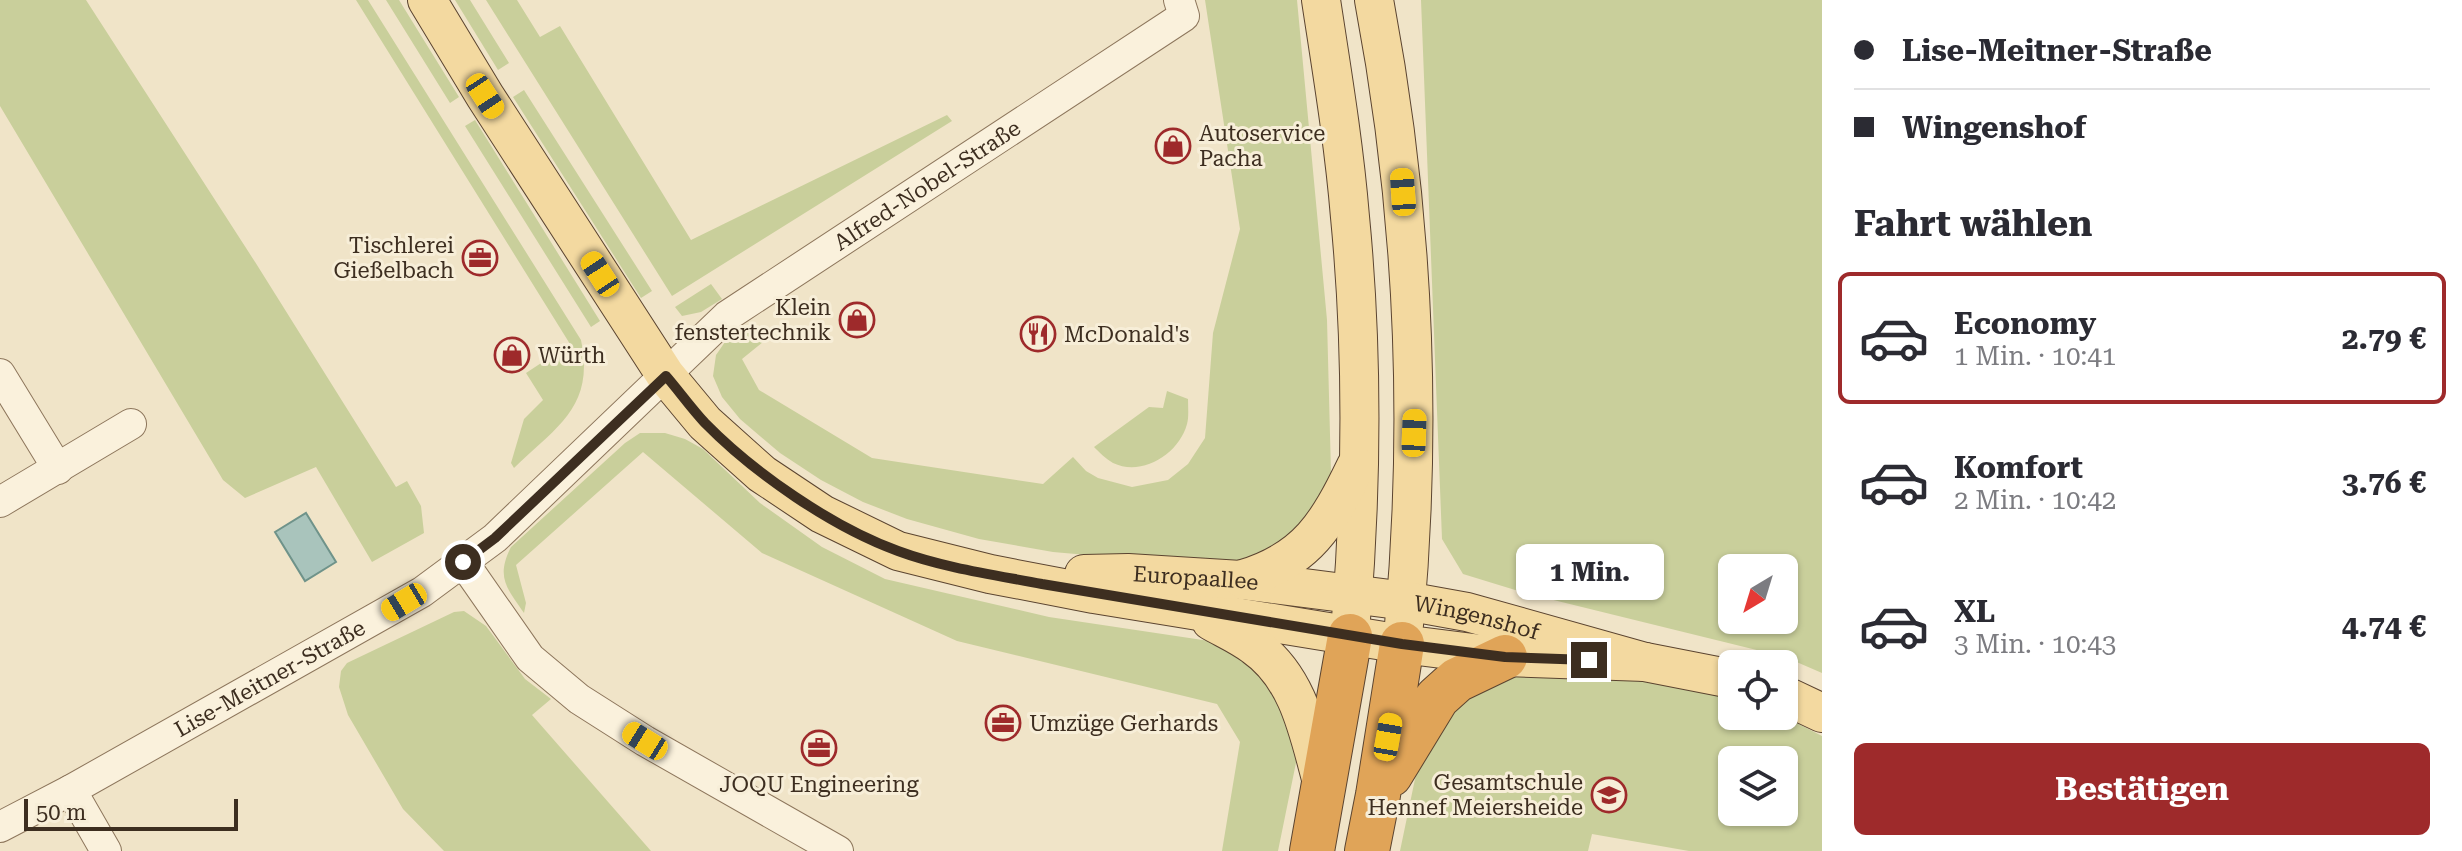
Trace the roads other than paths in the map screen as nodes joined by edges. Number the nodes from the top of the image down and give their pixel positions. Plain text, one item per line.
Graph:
1 (427, 0) edge
2 (1179, 0) edge
3 (1321, 0) edge
4 (1374, 0) edge
5 (0, 374) edge
6 (666, 376) junction
7 (131, 424) dead end
8 (1360, 456) junction
9 (58, 469) junction
10 (0, 502) edge
11 (463, 562) junction
12 (990, 574) junction
13 (1241, 580) junction
14 (1406, 601) junction
15 (1191, 610) junction
16 (1351, 616) junction
17 (1402, 644) junction
18 (1505, 657) junction
19 (1645, 662) junction
20 (1718, 676) edge
21 (1798, 702) edge
22 (1822, 713) edge
23 (71, 790) junction
24 (1324, 791) junction
25 (1378, 795) junction
26 (0, 827) edge
27 (106, 851) edge
28 (838, 851) edge
29 (1312, 851) edge
30 (1367, 851) edge

1 - 6 main road, Europaallee
2 - 6 street, Alfred-Nobel-Straße
3 - 8 main road
4 - 14 main road
5 - 9 street
6 - 11 street, Lise-Meitner-Straße
6 - 12 main road, Europaallee
7 - 9 street
8 - 13 main road
8 - 16 main road
9 - 10 street
11 - 23 street, Lise-Meitner-Straße
11 - 28 street
12 - 13 main road, Europaallee
12 - 15 main road, Europaallee
13 - 16 main road, Europaallee
14 - 16 main road, Wingenshof
14 - 17 main road
14 - 19 main road, Wingenshof
15 - 16 main road, Europaallee
15 - 24 main road
16 - 17 main road, Europaallee
16 - 24 highway
17 - 18 main road, Wingenshof
17 - 25 highway
18 - 19 main road, Wingenshof
18 - 25 highway
19 - 20 main road, Wingenshof
21 - 22 main road
23 - 26 street, Lise-Meitner-Straße
23 - 27 street
24 - 29 highway
25 - 30 highway

